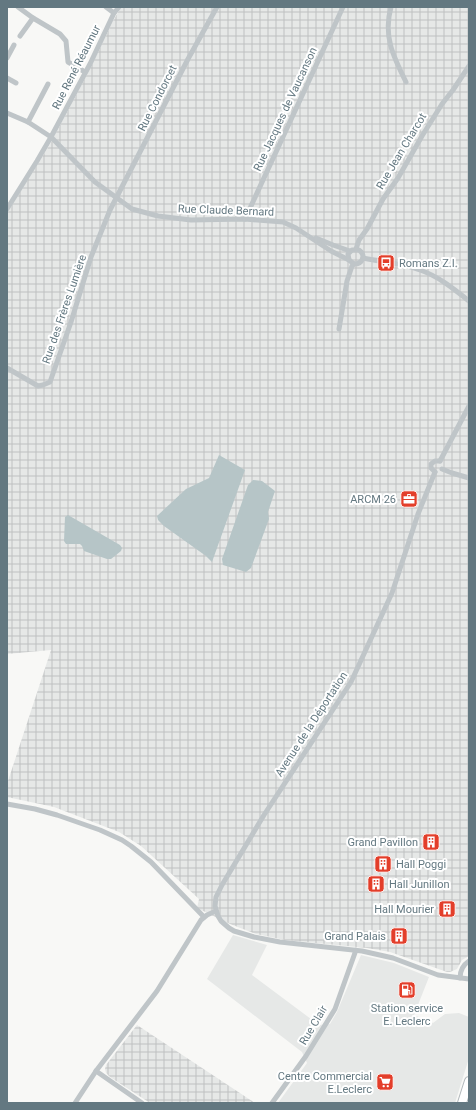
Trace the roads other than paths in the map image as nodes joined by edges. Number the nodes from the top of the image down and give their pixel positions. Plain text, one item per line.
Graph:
1 (18, 7) edge
2 (106, 7) edge
3 (119, 7) edge
4 (217, 7) edge
5 (343, 7) edge
6 (391, 7) edge
7 (114, 13) junction
8 (33, 18) junction
9 (20, 36) dead end
10 (14, 45) dead end
11 (7, 58) edge
12 (469, 66) edge
13 (85, 72) junction
14 (7, 78) edge
15 (406, 82) dead end
16 (16, 83) dead end
17 (48, 84) dead end
18 (7, 112) edge
19 (28, 122) junction
20 (51, 137) junction
21 (116, 198) junction
22 (7, 209) edge
23 (245, 218) junction
24 (306, 233) junction
25 (356, 249) junction
26 (350, 251) junction
27 (363, 258) junction
28 (349, 260) junction
29 (354, 264) junction
30 (469, 301) edge
31 (339, 329) dead end
32 (7, 368) edge
33 (469, 406) edge
34 (440, 461) junction
35 (442, 468) junction
36 (435, 472) junction
37 (469, 478) edge
38 (7, 804) edge
39 (216, 911) junction
40 (204, 917) junction
41 (356, 950) junction
42 (469, 961) edge
43 (460, 978) junction
44 (469, 979) edge
45 (96, 1071) junction
46 (469, 1081) edge
47 (75, 1103) edge
48 (142, 1103) edge
49 (272, 1103) edge
50 (462, 1103) edge

1 - 8 street
2 - 7 street
3 - 7 street, Rue René Réaumur
4 - 21 street, Rue Condorcet
5 - 23 street, Rue Jacques de Vaucanson
6 - 15 street
7 - 13 street, Rue René Réaumur
8 - 9 street
8 - 13 street
10 - 11 street
12 - 25 street, Rue Jean Charcot
13 - 20 street, Rue René Réaumur
14 - 16 street
17 - 19 street
18 - 19 street, Rue Claude Bernard
19 - 20 street, Rue Claude Bernard
20 - 21 street, Rue Claude Bernard
20 - 22 street, Rue René Réaumur
21 - 23 street, Rue Claude Bernard
21 - 32 street, Rue des Frères Lumière
23 - 24 street, Rue Claude Bernard
24 - 26 street
24 - 28 street
25 - 26 street
25 - 27 street
26 - 28 street
27 - 29 street
27 - 30 street
28 - 29 street
29 - 31 street
33 - 34 street
34 - 35 street
34 - 36 street
35 - 36 street
35 - 37 street
36 - 39 street, Avenue de la Déportation
38 - 40 street
39 - 40 street
39 - 41 street
40 - 45 street
41 - 43 street
41 - 49 street, Rue Clair
42 - 43 street
43 - 44 street
45 - 47 street
45 - 48 street
46 - 50 main road

